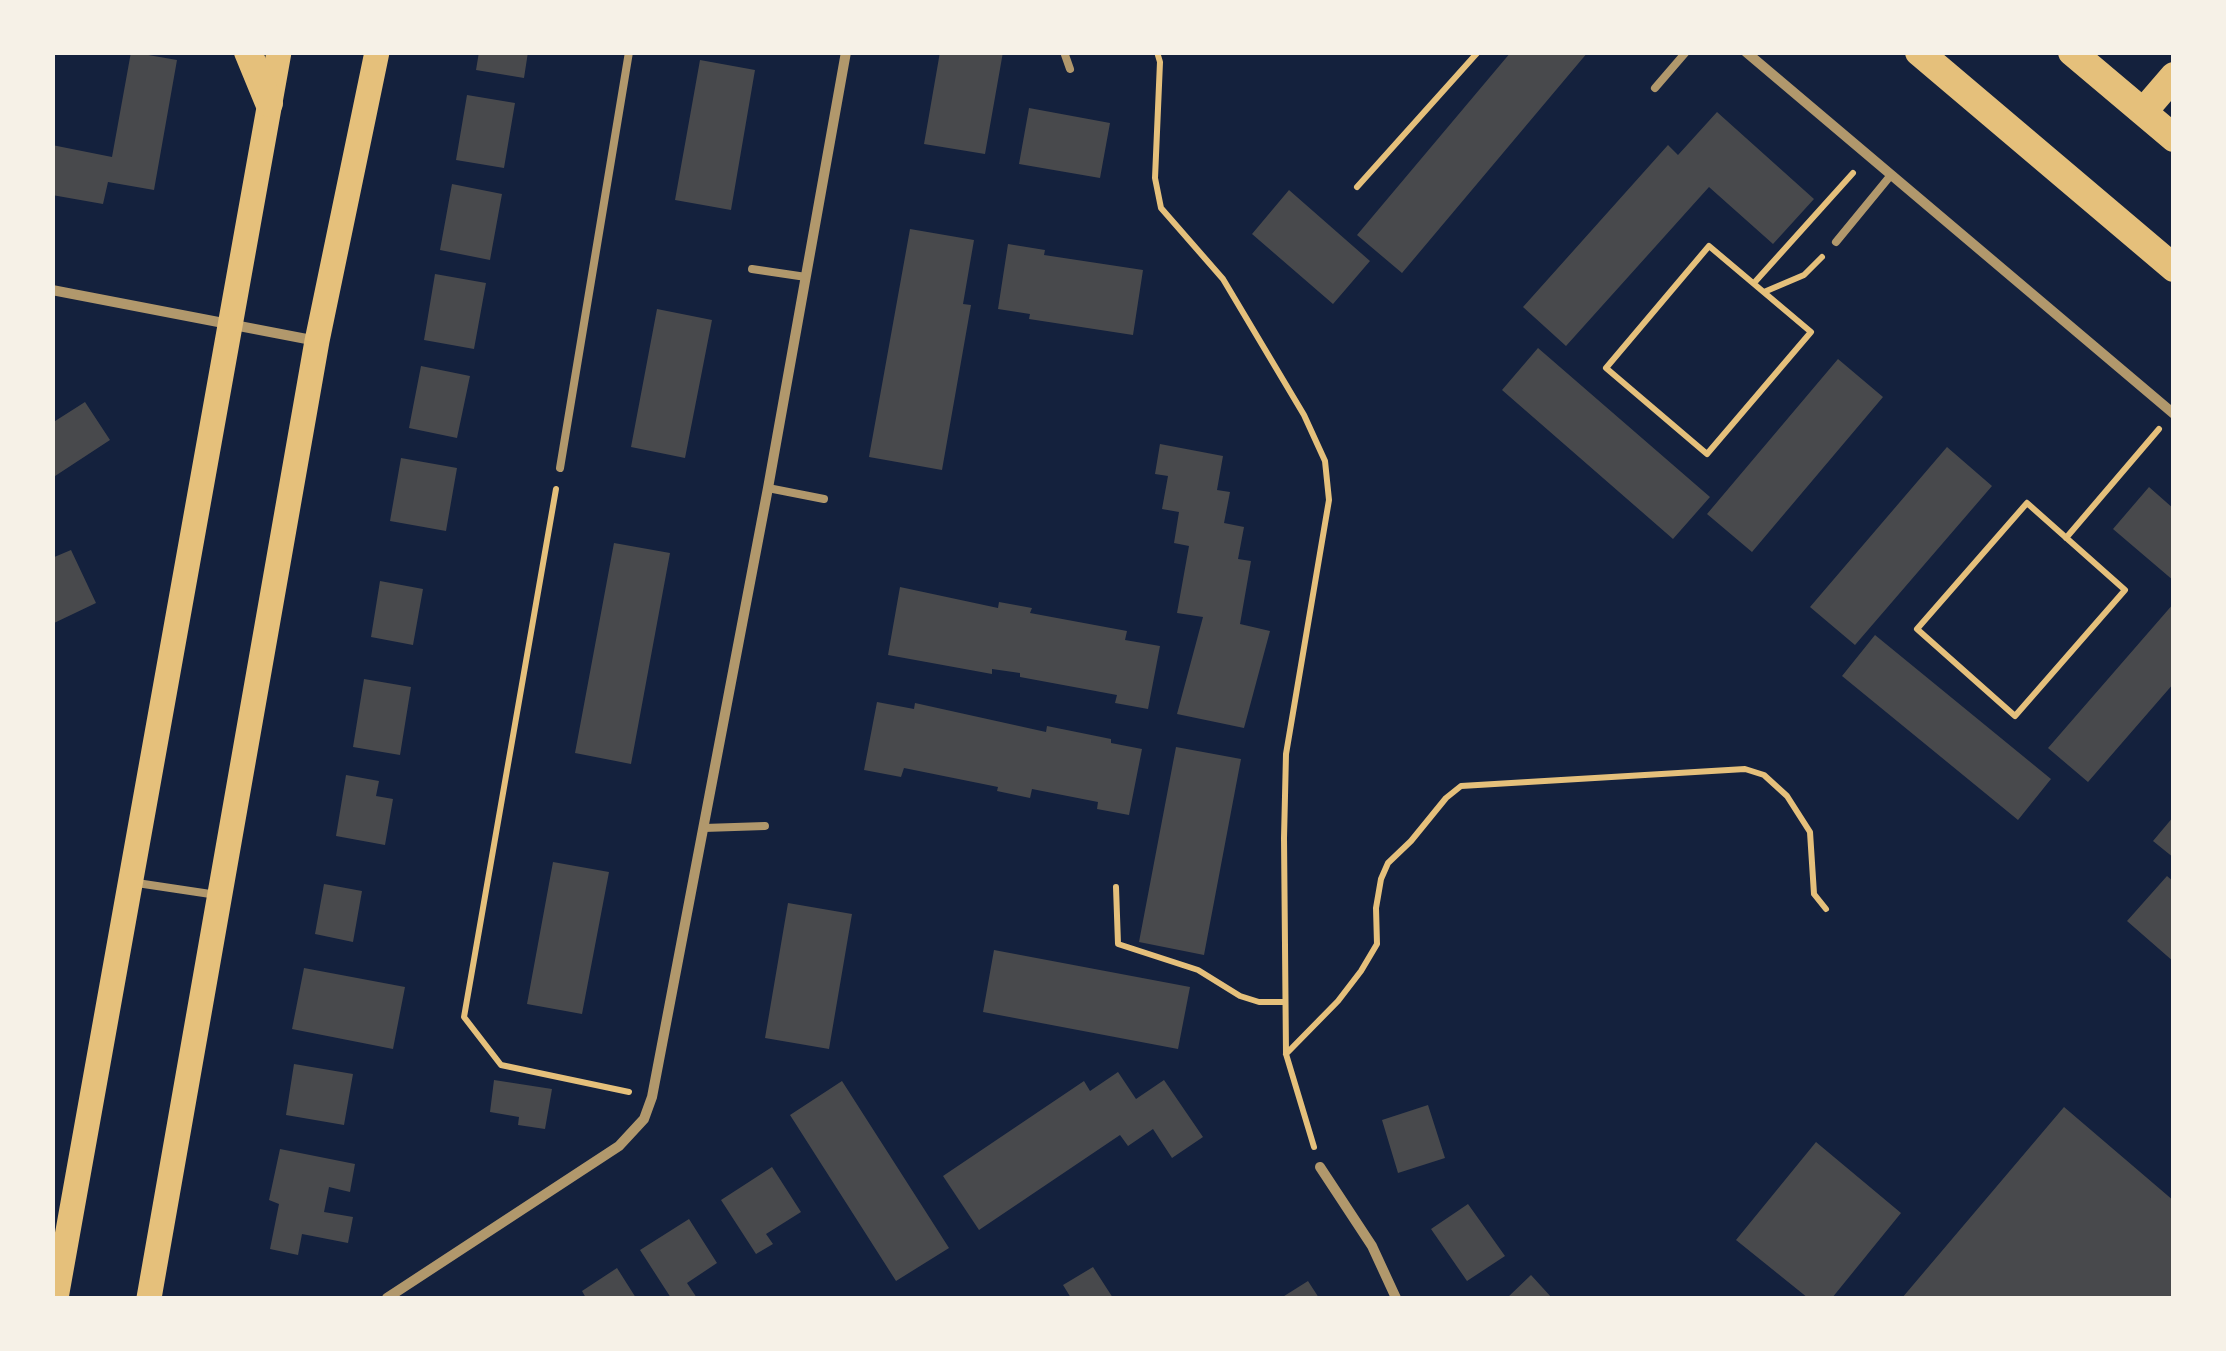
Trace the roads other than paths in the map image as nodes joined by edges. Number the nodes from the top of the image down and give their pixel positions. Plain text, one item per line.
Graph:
1 (248, 52) edge
2 (279, 52) edge
3 (377, 52) edge
4 (629, 52) edge
5 (846, 52) edge
6 (1064, 52) edge
7 (1686, 52) edge
8 (1746, 52) edge
9 (1919, 52) edge
10 (2072, 52) edge
11 (1070, 69) dead end
12 (2174, 76) edge
13 (1655, 88) dead end
14 (270, 103) junction
15 (2143, 112) junction
16 (2174, 138) edge
17 (1891, 175) junction
18 (1836, 242) road end
19 (2174, 268) edge
20 (752, 270) dead end
21 (806, 277) junction
22 (52, 290) edge
23 (233, 324) junction
24 (317, 341) junction
25 (2174, 414) edge
26 (560, 468) road end
27 (768, 488) junction
28 (824, 499) dead end
29 (764, 826) dead end
30 (704, 828) junction
31 (132, 882) junction
32 (221, 896) junction
33 (1320, 1167) road end
34 (56, 1298) edge
35 (149, 1298) edge
36 (387, 1298) edge
37 (1396, 1298) edge

1 - 14 highway
2 - 14 main road
3 - 24 main road
4 - 26 lane
5 - 21 street
6 - 11 lane
7 - 13 lane
8 - 17 street
9 - 19 highway
10 - 15 highway
12 - 15 highway
14 - 23 main road
15 - 16 highway
17 - 18 lane
17 - 25 street
20 - 21 lane
21 - 27 street
22 - 23 street
23 - 24 street
23 - 31 main road
24 - 32 main road
27 - 28 lane
27 - 30 street
29 - 30 lane
30 - 36 street
31 - 32 lane
31 - 34 main road
32 - 35 main road
33 - 37 street

